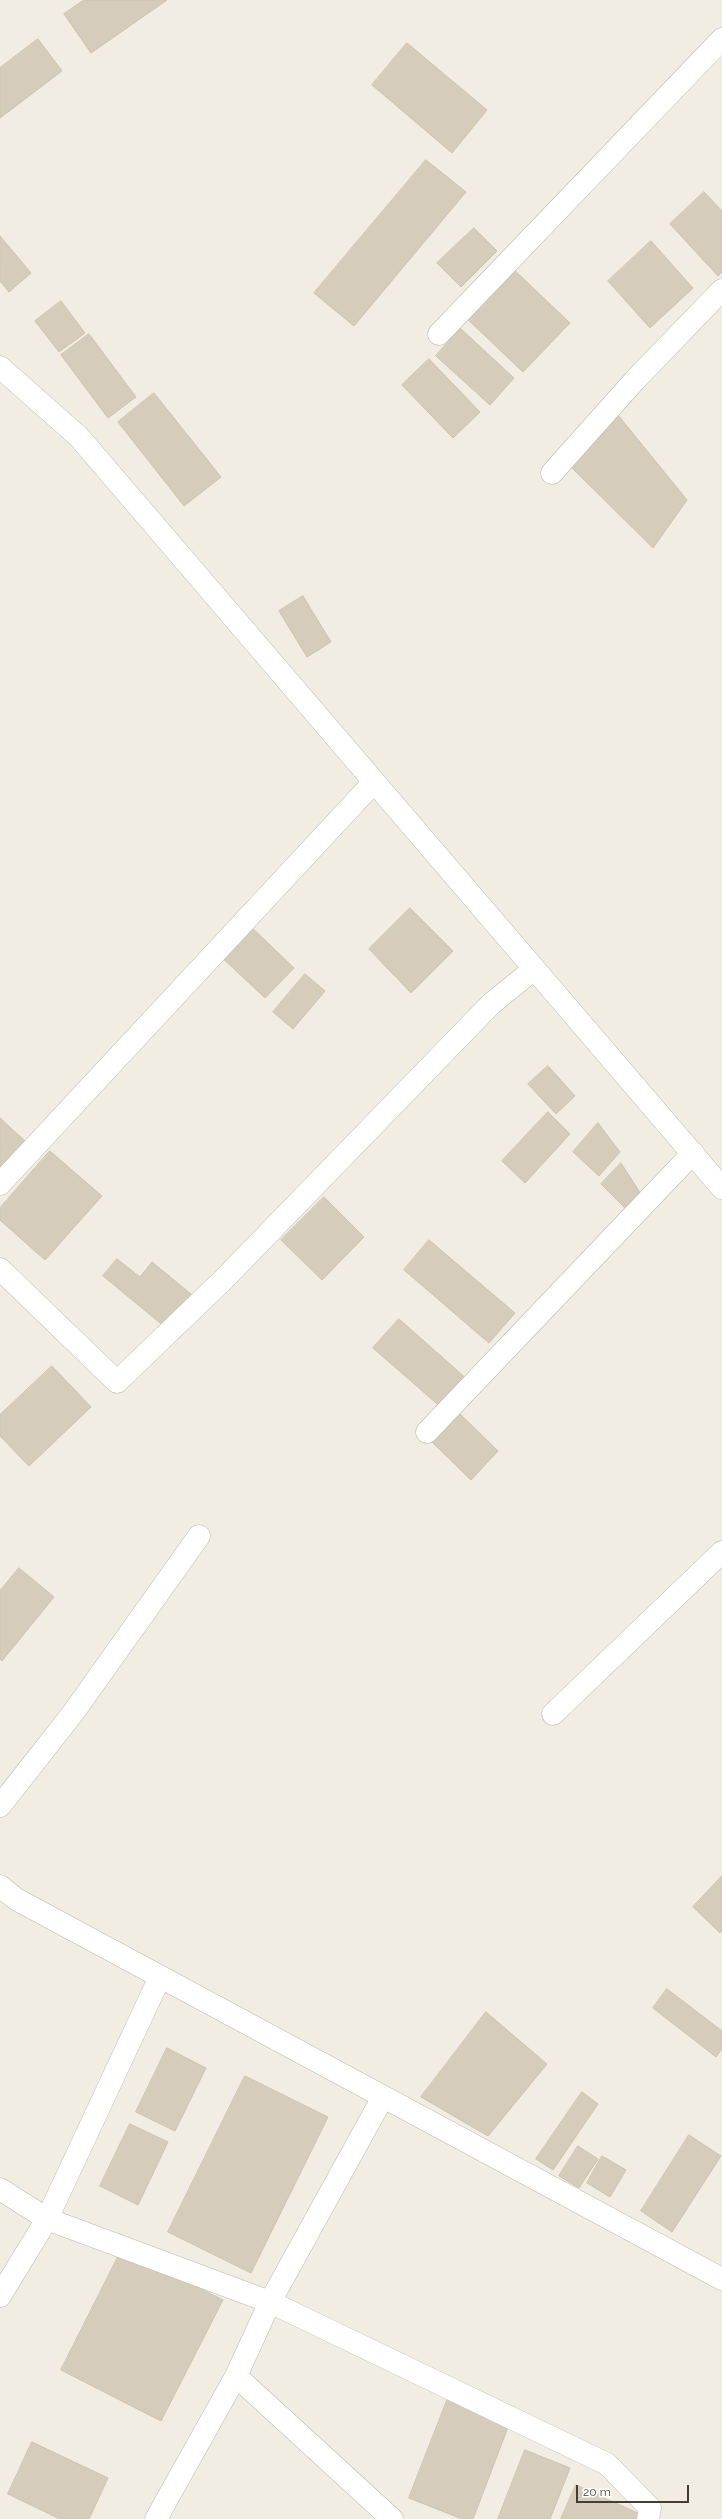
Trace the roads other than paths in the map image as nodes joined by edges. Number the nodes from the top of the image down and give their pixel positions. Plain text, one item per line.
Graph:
1 (722, 39) edge
2 (722, 290) edge
3 (439, 334) dead end
4 (0, 367) edge
5 (552, 473) dead end
6 (374, 782) junction
7 (534, 969) junction
8 (692, 1153) junction
9 (0, 1184) edge
10 (722, 1188) edge
11 (0, 1269) edge
12 (427, 1432) dead end
13 (199, 1536) dead end
14 (722, 1552) edge
15 (553, 1714) dead end
16 (0, 1806) edge
17 (0, 1886) edge
18 (160, 1977) junction
19 (383, 2097) junction
20 (0, 2189) edge
21 (47, 2219) junction
22 (722, 2279) edge
23 (0, 2296) edge
24 (270, 2302) junction
25 (236, 2376) junction
26 (163, 2516) edge
27 (392, 2519) edge
28 (648, 2519) edge

1 - 3 street
2 - 5 street
4 - 6 street
6 - 7 street
6 - 9 street
7 - 8 street
7 - 11 street
8 - 10 street
8 - 12 street
13 - 16 street
14 - 15 street
17 - 18 street
18 - 19 street
18 - 21 street
19 - 22 street
19 - 24 street
20 - 21 street
21 - 23 street
21 - 24 street
24 - 25 street
24 - 28 street
25 - 26 street
25 - 27 street

